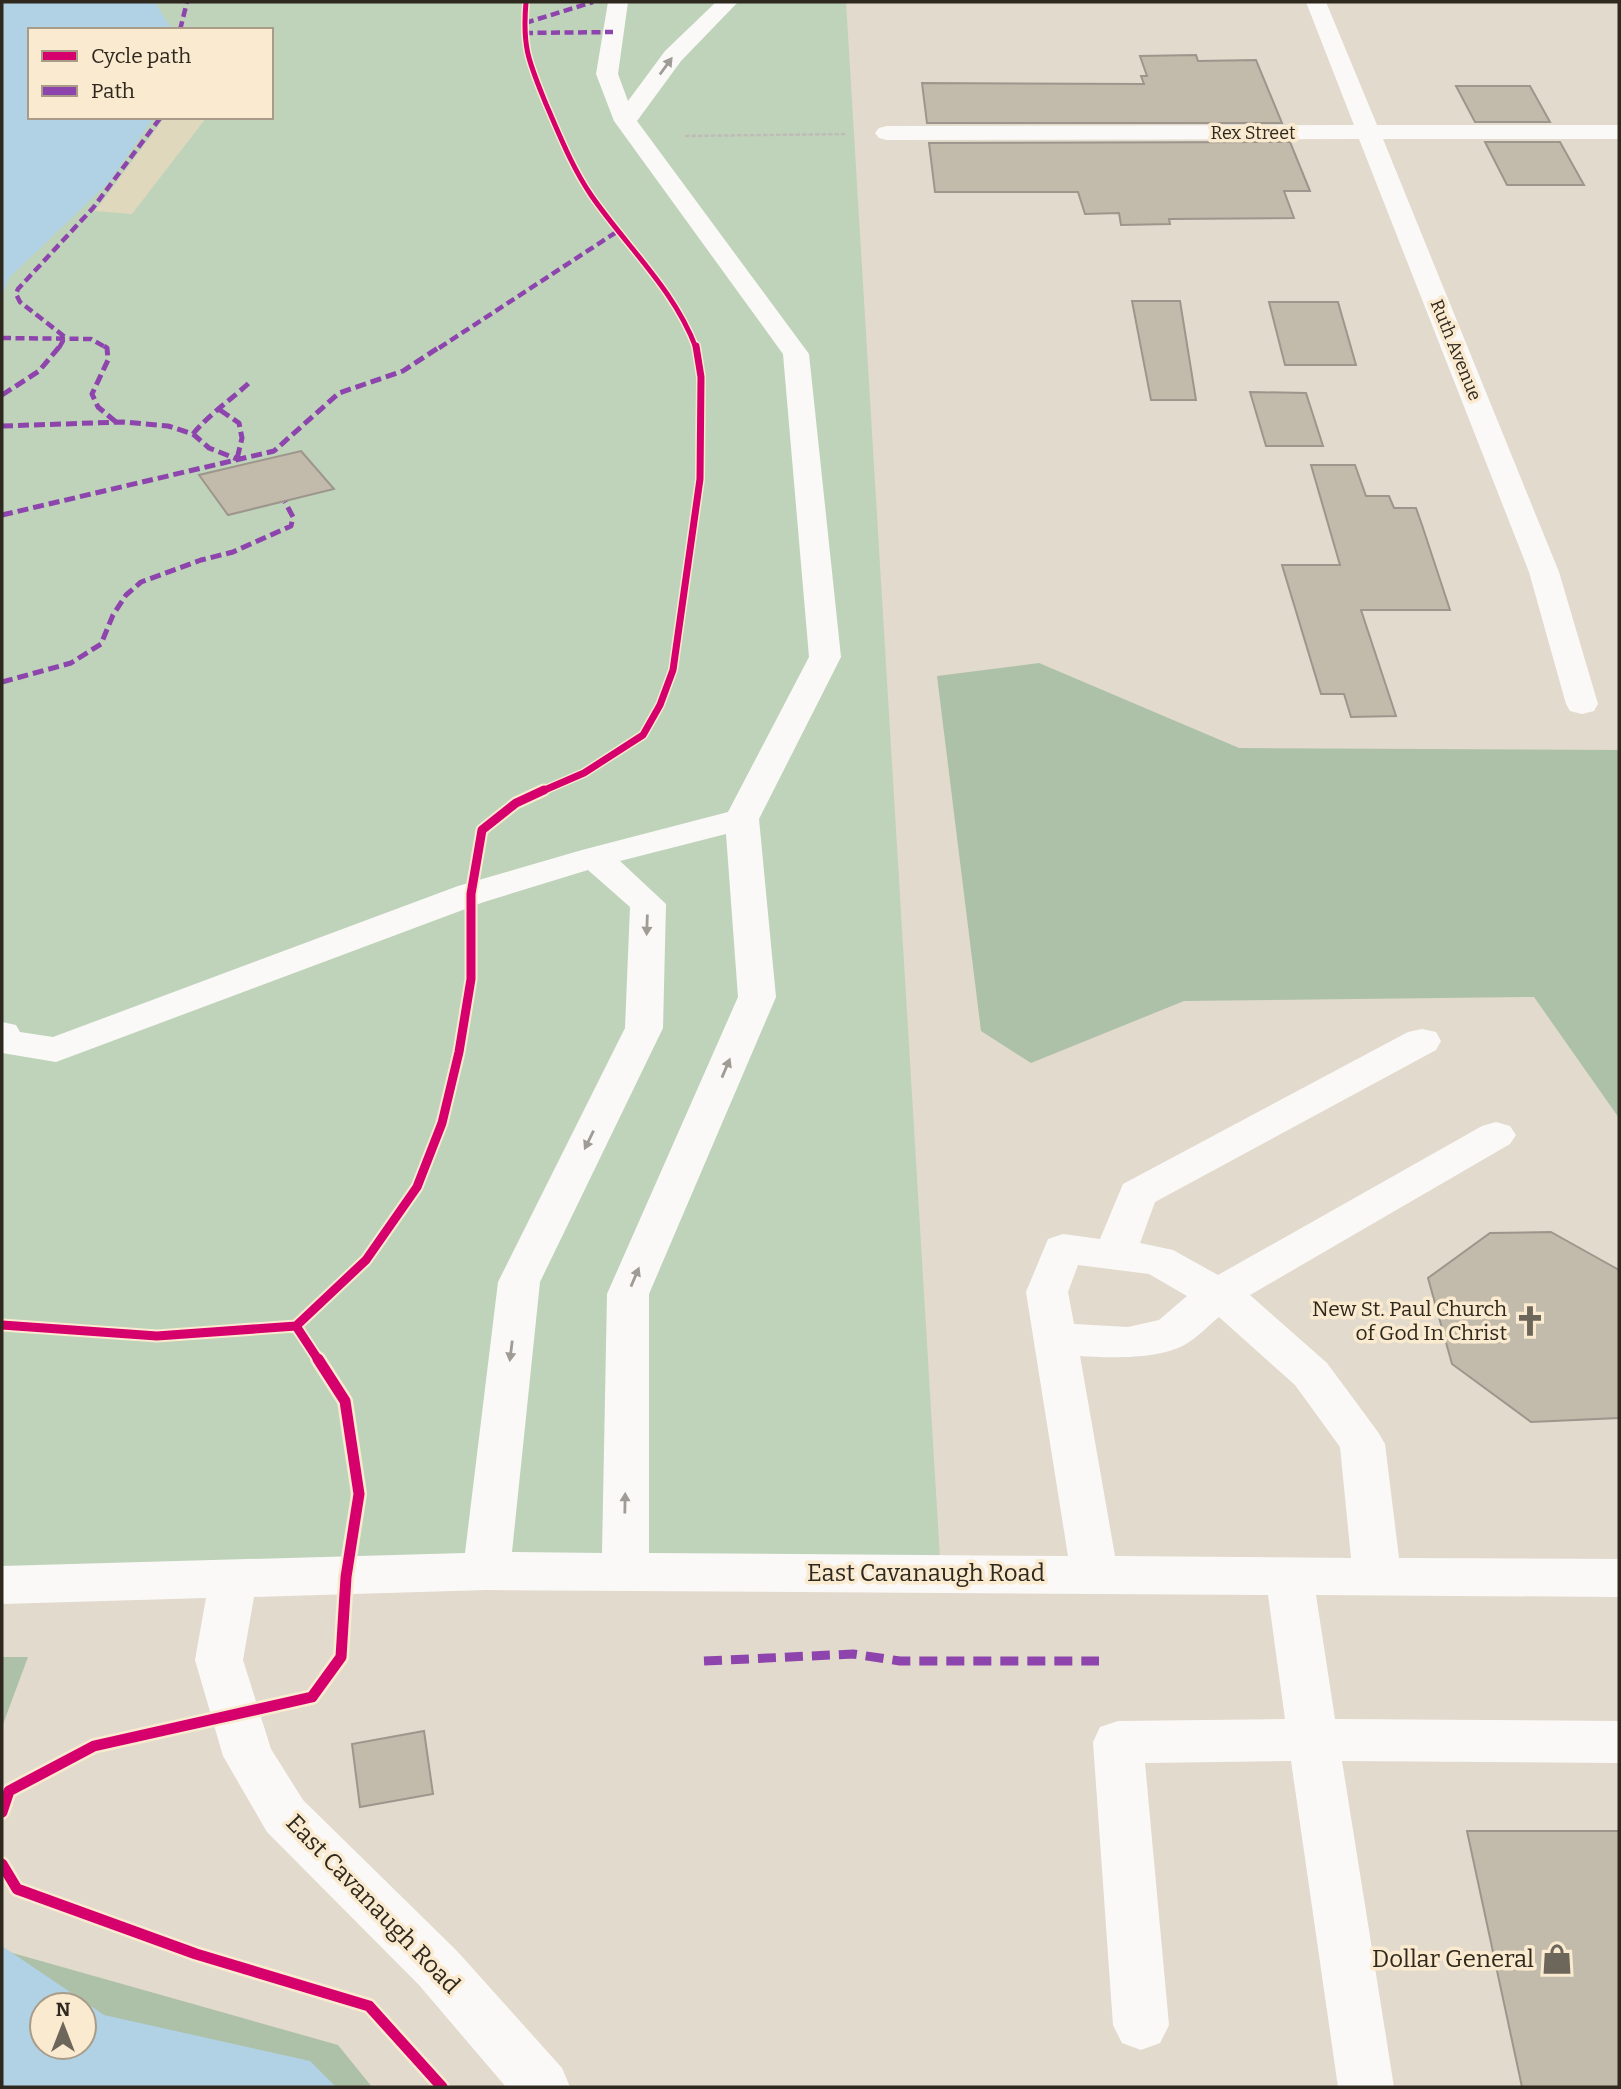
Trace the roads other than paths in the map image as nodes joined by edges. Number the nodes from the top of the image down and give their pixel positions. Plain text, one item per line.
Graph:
1 (618, 2) edge
2 (728, 2) edge
3 (1316, 2) edge
4 (631, 129) junction
5 (1619, 132) edge
6 (887, 133) road end
7 (1369, 133) junction
8 (1582, 704) dead end
9 (742, 819) junction
10 (594, 857) junction
11 (2, 1034) edge
12 (1422, 1041) dead end
13 (1496, 1135) dead end
14 (1115, 1255) junction
15 (1217, 1295) junction
16 (1055, 1339) junction
17 (486, 1571) junction
18 (625, 1571) junction
19 (1095, 1574) junction
20 (1289, 1576) junction
21 (1377, 1576) junction
22 (1619, 1578) edge
23 (233, 1580) junction
24 (2, 1585) edge
25 (1313, 1740) junction
26 (1619, 1742) edge
27 (1140, 2025) dead end
28 (542, 2087) edge
29 (1366, 2087) edge

1 - 4 street
4 -> 2 street
3 - 7 street, Ruth Avenue
4 - 9 street
5 - 7 street, Rex Street
6 - 7 street, Rex Street
7 - 8 street, Ruth Avenue
9 - 10 street
18 -> 9 street
10 - 11 street
10 -> 17 street
12 - 14 street
13 - 15 street
14 - 15 street
14 - 16 street
15 - 16 street
15 - 21 street
16 - 19 street
17 - 18 street, East Cavanaugh Road
17 - 23 street, East Cavanaugh Road
18 - 19 street, East Cavanaugh Road
19 - 20 street, East Cavanaugh Road
20 - 21 street, East Cavanaugh Road
20 - 25 street
21 - 22 street, East Cavanaugh Road
23 - 24 street, East Cavanaugh Road
23 - 28 street, East Cavanaugh Road
25 - 26 street
25 - 27 street
25 - 29 street

